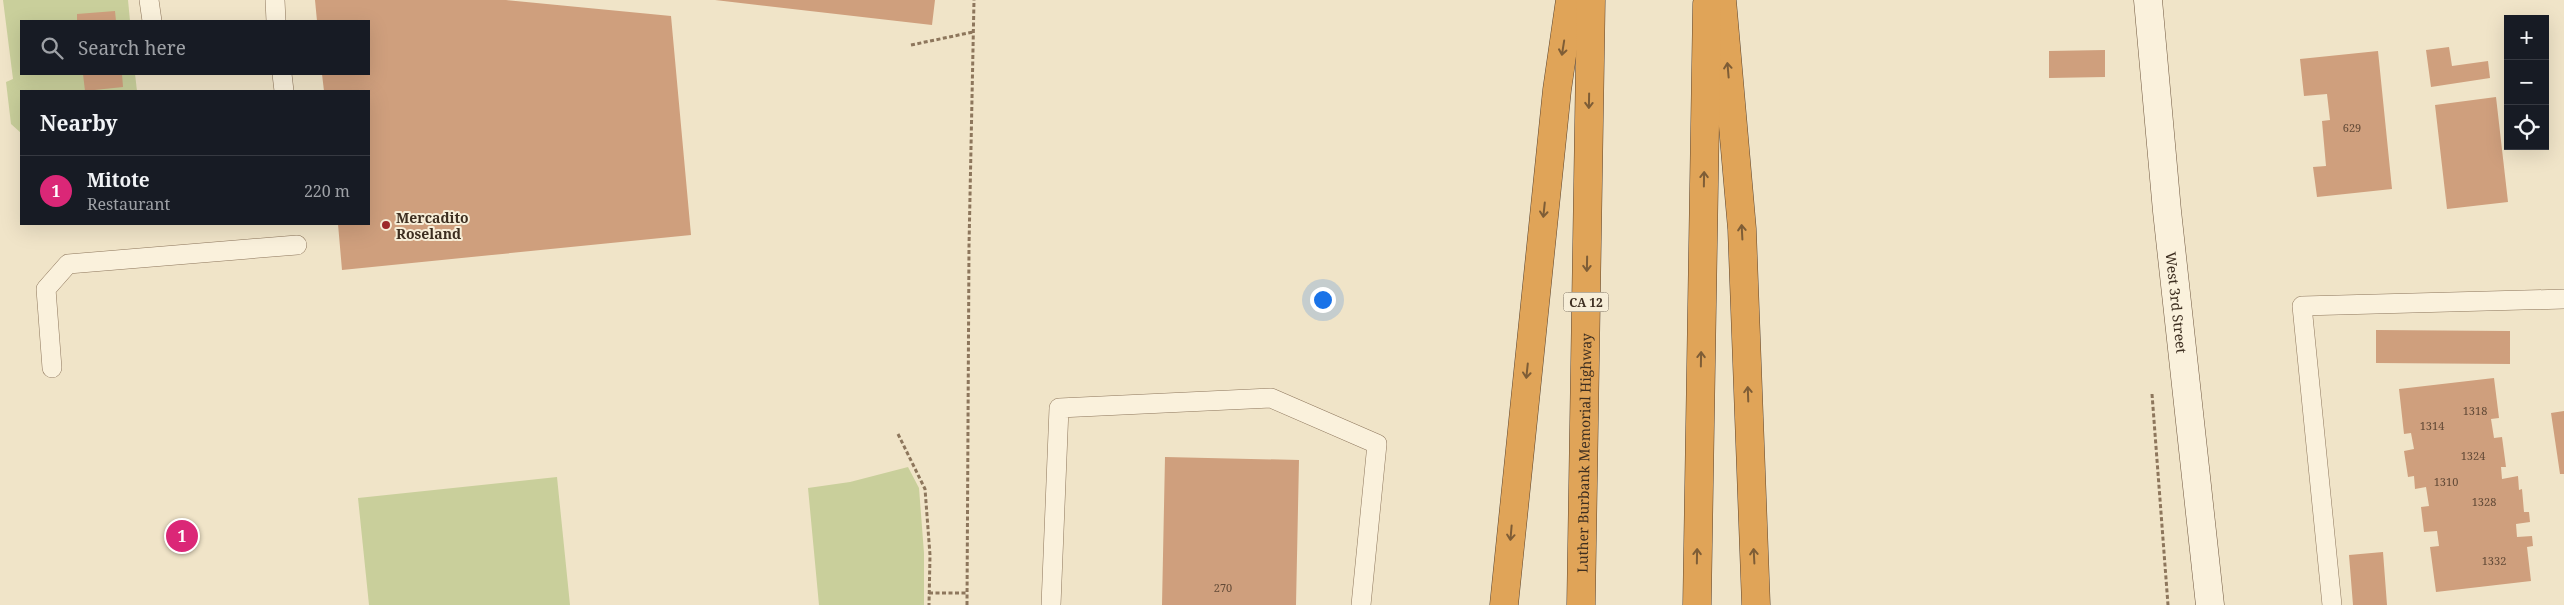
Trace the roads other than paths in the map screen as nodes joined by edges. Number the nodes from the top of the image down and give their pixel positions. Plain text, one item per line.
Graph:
1 (149, 0) edge
2 (275, 0) edge
3 (1570, 0) edge
4 (1591, 0) edge
5 (1707, 0) edge
6 (1722, 0) edge
7 (2148, 0) edge
8 (152, 20) edge
9 (276, 20) edge
10 (282, 75) edge
11 (284, 90) edge
12 (298, 245) dead end
13 (2564, 299) edge
14 (52, 368) dead end
15 (1051, 605) edge
16 (1361, 605) edge
17 (1504, 605) edge
18 (1581, 605) edge
19 (1697, 605) edge
20 (1756, 605) edge
21 (2210, 605) edge
22 (2332, 605) edge

1 - 8 lane
2 - 9 lane
3 -> 17 highway
4 -> 18 highway, Luther Burbank Memorial Highway / CA 12
19 -> 5 highway
20 -> 6 highway
7 - 21 main road, West 3rd Street
10 - 11 lane
12 - 14 lane
13 - 22 lane
15 - 16 lane

